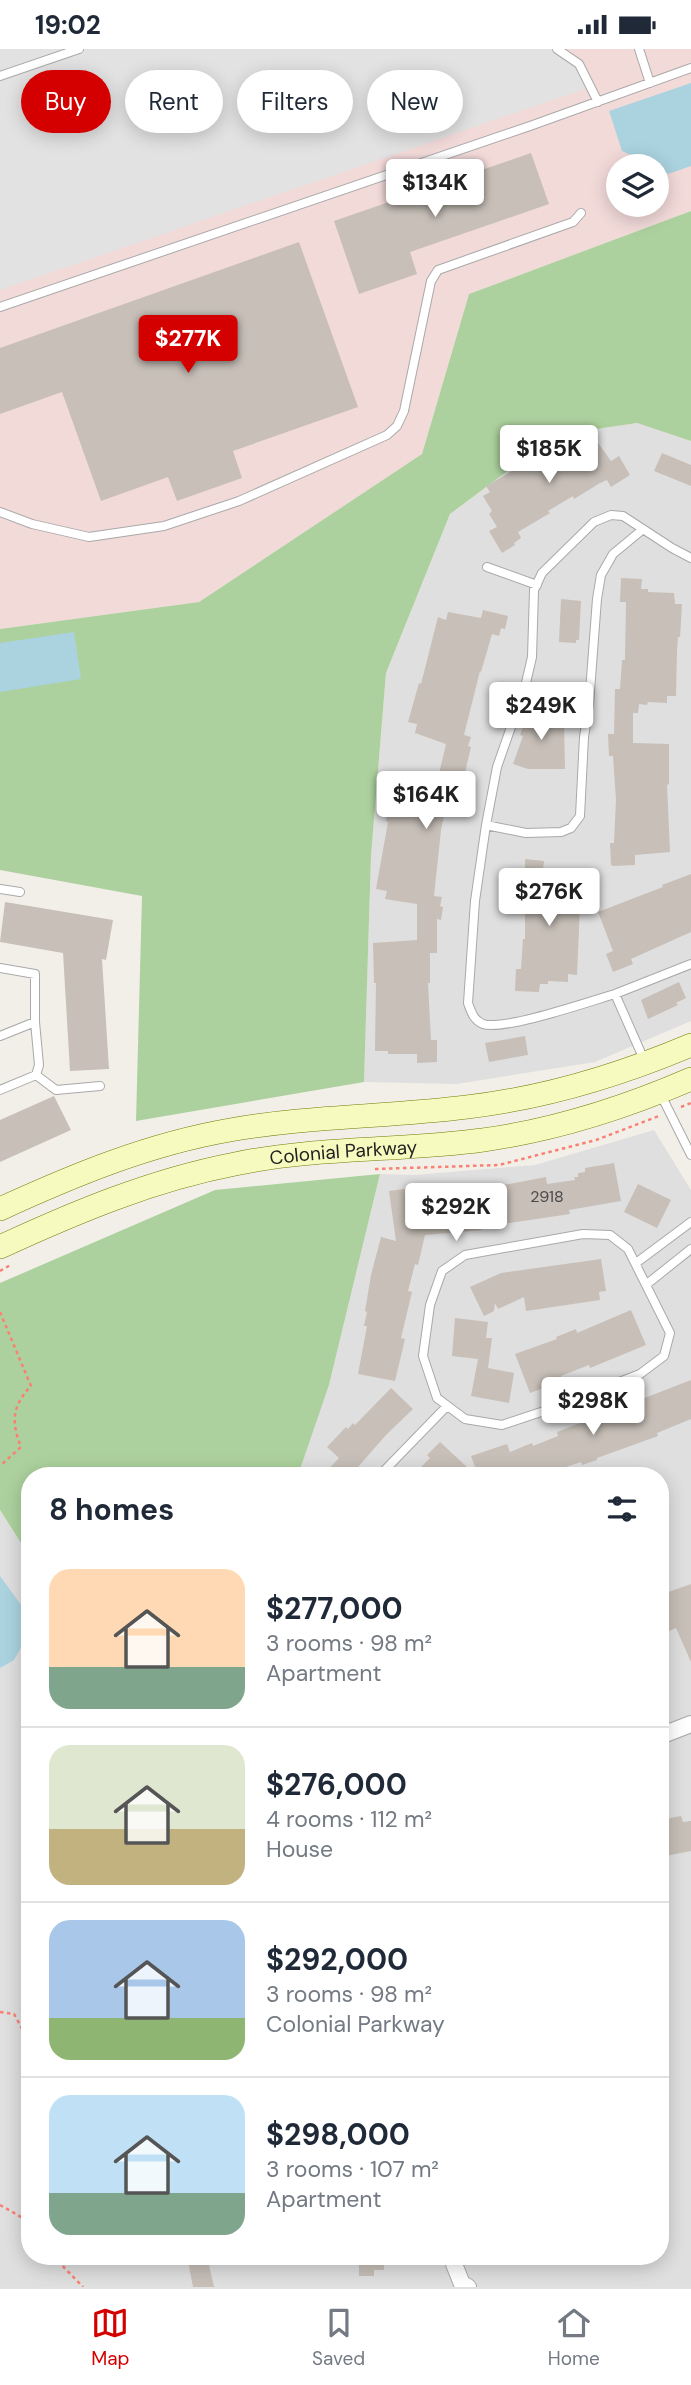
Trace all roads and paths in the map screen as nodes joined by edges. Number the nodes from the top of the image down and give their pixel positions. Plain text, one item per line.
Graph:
1 (79, 49) edge
2 (557, 49) edge
3 (639, 49) edge
4 (691, 68) edge
5 (0, 76) edge
6 (650, 83) junction
7 (598, 102) junction
8 (581, 213) dead end
9 (0, 307) edge
10 (0, 512) edge
11 (642, 530) junction
12 (691, 558) edge
13 (487, 567) dead end
14 (537, 585) junction
15 (486, 825) junction
16 (0, 889) edge
17 (20, 892) dead end
18 (691, 964) edge
19 (0, 968) edge
20 (615, 994) junction
21 (35, 1022) junction
22 (0, 1036) edge
23 (691, 1045) edge
24 (646, 1064) junction
25 (36, 1075) junction
26 (691, 1079) edge
27 (100, 1086) dead end
28 (0, 1090) edge
29 (660, 1093) junction
30 (656, 1117) dead end
31 (691, 1155) edge
32 (371, 1169) dead end
33 (0, 1209) edge
34 (691, 1222) edge
35 (691, 1249) edge
36 (7, 1255) edge
37 (636, 1263) junction
38 (0, 1271) edge
39 (647, 1284) junction
40 (0, 1312) edge
41 (447, 1406) junction
42 (0, 1466) edge
43 (388, 1467) edge
44 (691, 1724) edge
45 (669, 1733) edge
46 (0, 2012) edge
47 (21, 2028) edge
48 (0, 2205) edge
49 (21, 2217) edge
50 (62, 2265) edge
51 (454, 2265) edge
52 (83, 2287) edge
53 (468, 2287) edge

1 - 5 lane
2 - 7 lane
3 - 6 lane
4 - 6 lane
6 - 7 lane
7 - 9 lane
8 - 10 lane
11 - 12 lane
11 - 14 lane
11 - 15 lane
13 - 14 lane
14 - 15 lane
15 - 20 lane
16 - 17 lane
18 - 20 lane
19 - 21 lane
20 - 24 lane
21 - 22 lane
21 - 25 lane
23 - 24 street, Colonial Parkway
24 - 29 street
24 - 33 street, Colonial Parkway
25 - 27 lane
25 - 28 lane
26 - 29 street, Colonial Parkway
29 - 31 lane
29 - 36 street, Colonial Parkway
30 - 32 path
34 - 37 lane
35 - 39 lane
36 - 38 path
37 - 39 lane
37 - 41 lane
39 - 41 lane
40 - 42 path
41 - 43 lane
44 - 45 street
46 - 47 path
48 - 49 path
50 - 52 path
51 - 53 street

